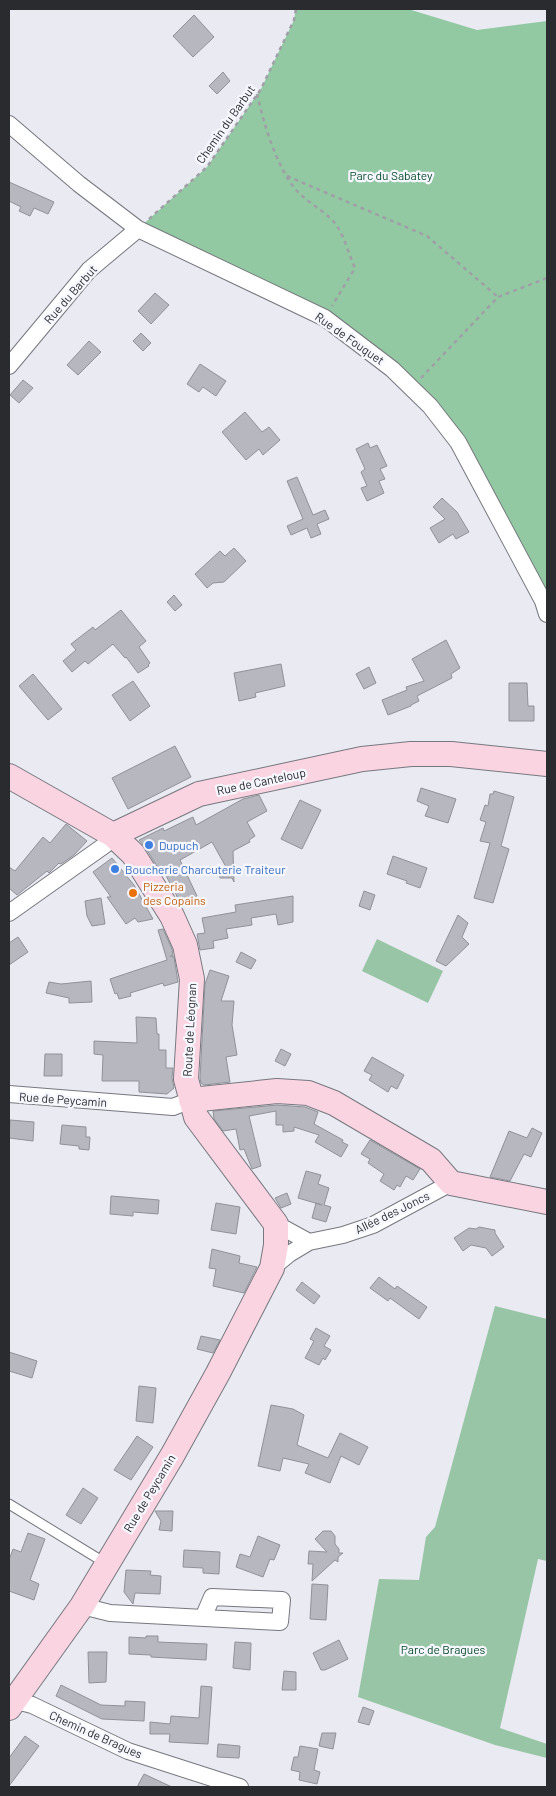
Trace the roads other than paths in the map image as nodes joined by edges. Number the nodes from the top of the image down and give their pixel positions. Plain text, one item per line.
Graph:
1 (9, 124) edge
2 (138, 229) junction
3 (9, 366) edge
4 (547, 614) edge
5 (547, 764) edge
6 (9, 776) edge
7 (113, 835) junction
8 (9, 913) edge
9 (9, 1094) edge
10 (191, 1100) junction
11 (451, 1183) junction
12 (547, 1202) edge
13 (276, 1224) junction
14 (309, 1242) junction
15 (272, 1268) junction
16 (9, 1504) edge
17 (106, 1564) junction
18 (82, 1606) junction
19 (203, 1618) dead end
20 (10, 1702) edge
21 (240, 1787) edge

1 - 2 street, Rue de Fouquet
2 - 3 street, Rue du Barbut
2 - 4 street, Rue de Fouquet
5 - 7 street, Rue de Canteloup
6 - 7 street, Route de Léognan
7 - 8 street, Rue de Canteloup
7 - 10 street, Route de Léognan
9 - 10 street, Rue de Peycamin
10 - 11 street
10 - 13 street
11 - 12 street
11 - 14 street, Allée des Joncs
13 - 14 street
13 - 15 street, Rue de Peycamin
14 - 15 street, Rue de Peycamin
15 - 17 street, Rue de Peycamin
16 - 17 lane
17 - 18 street, Rue de Peycamin
18 - 19 street
18 - 20 street, Rue de Peycamin
20 - 21 street, Chemin de Bragues

